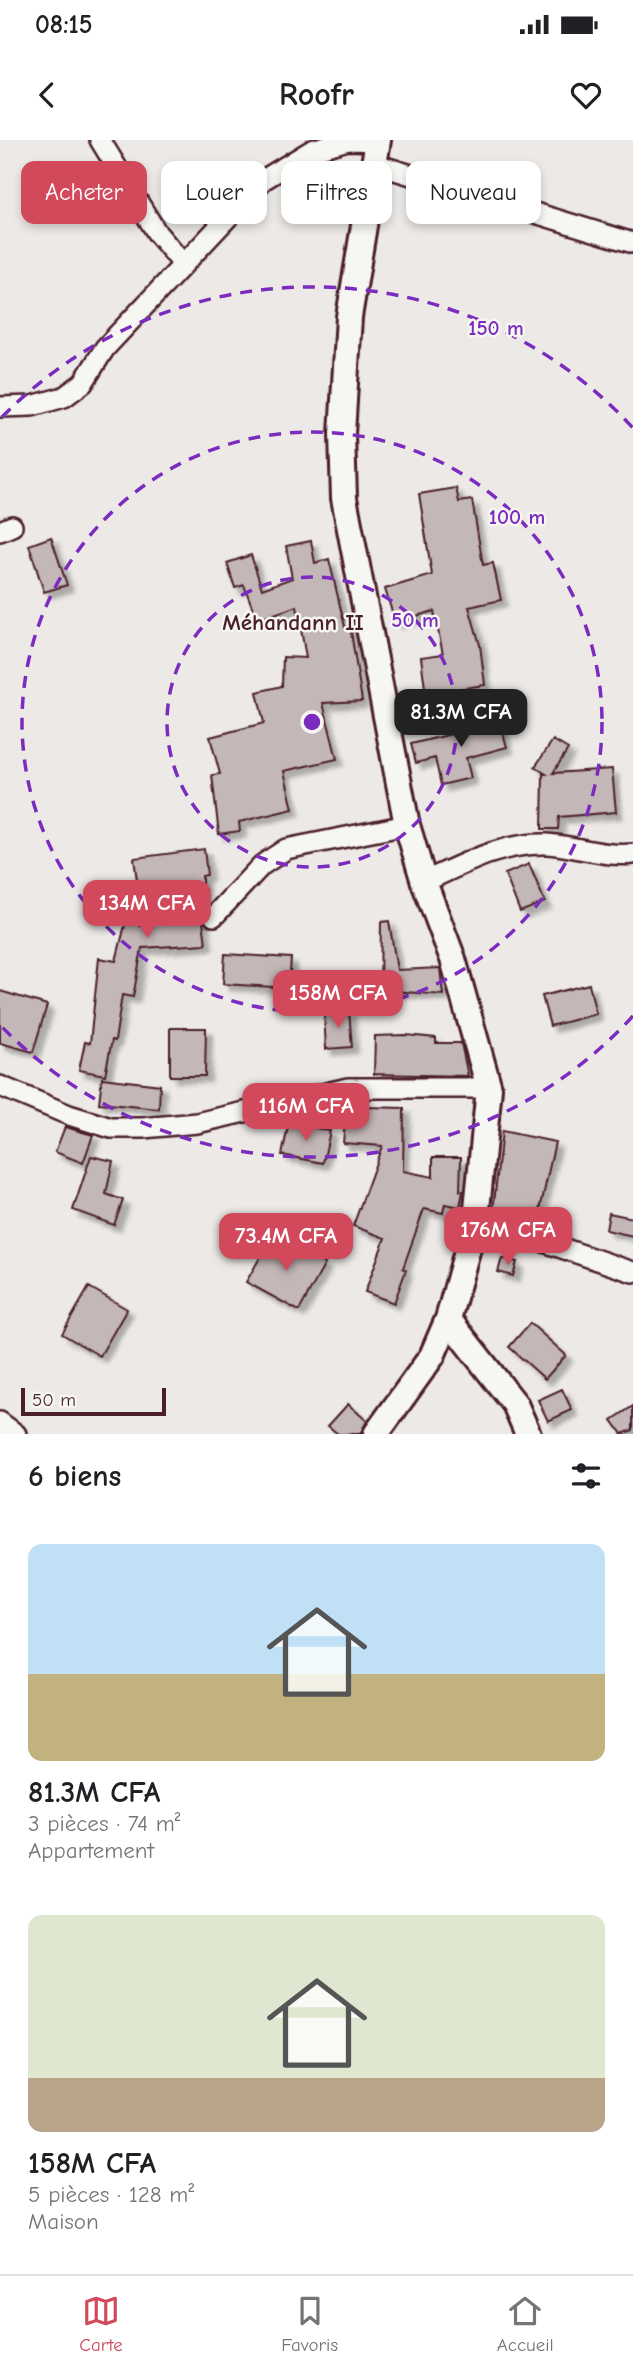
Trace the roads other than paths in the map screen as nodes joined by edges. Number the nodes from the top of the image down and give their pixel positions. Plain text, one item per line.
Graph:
1 (100, 140) edge
2 (376, 148) edge
3 (633, 243) edge
4 (183, 264) junction
5 (0, 407) edge
6 (407, 825) junction
7 (633, 854) edge
8 (424, 883) junction
9 (214, 916) dead end
10 (0, 1086) edge
11 (489, 1088) junction
12 (476, 1219) junction
13 (633, 1272) edge
14 (448, 1320) junction
15 (0, 1422) edge
16 (16, 1434) edge
17 (376, 1434) edge
18 (528, 1434) edge

1 - 4 street
2 - 3 street
2 - 4 street
2 - 6 street
4 - 5 street
6 - 8 street
6 - 9 street
7 - 8 street
8 - 11 street
10 - 11 street
11 - 12 street
12 - 13 street
12 - 14 street
14 - 17 street
14 - 18 street
15 - 16 street

